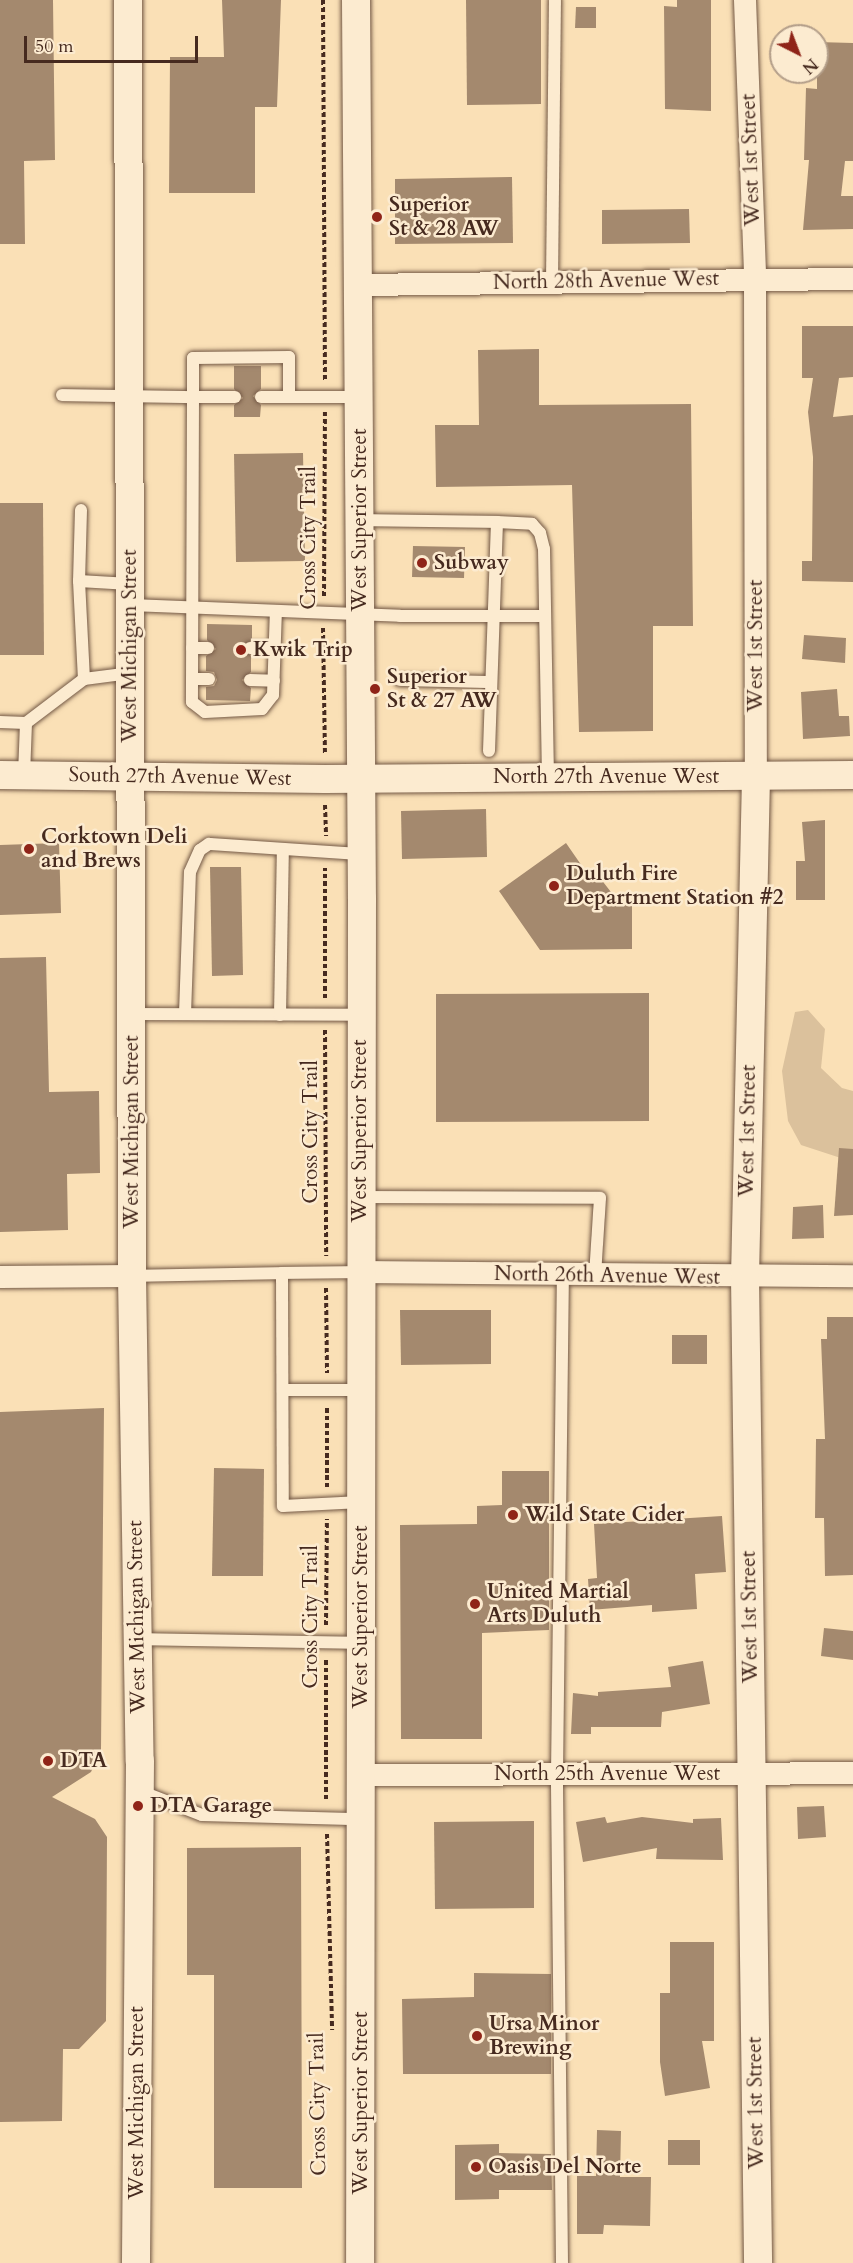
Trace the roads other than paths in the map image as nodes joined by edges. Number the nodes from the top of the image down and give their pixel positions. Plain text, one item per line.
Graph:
1 (128, 0) edge
2 (356, 0) edge
3 (555, 0) edge
4 (746, 0) edge
5 (755, 278) junction
6 (853, 279) edge
7 (552, 283) junction
8 (358, 285) junction
9 (131, 394) junction
10 (62, 395) dead end
11 (194, 397) junction
12 (235, 397) dead end
13 (261, 397) dead end
14 (290, 397) junction
15 (359, 397) junction
16 (81, 510) dead end
17 (360, 520) junction
18 (497, 522) junction
19 (79, 581) junction
20 (130, 594) junction
21 (192, 608) junction
22 (276, 611) junction
23 (360, 613) junction
24 (492, 615) junction
25 (544, 616) junction
26 (192, 648) junction
27 (208, 648) dead end
28 (250, 648) dead end
29 (275, 648) junction
30 (130, 673) junction
31 (84, 679) junction
32 (192, 679) junction
33 (209, 679) dead end
34 (250, 680) dead end
35 (400, 680) dead end
36 (274, 681) junction
37 (491, 682) junction
38 (0, 722) edge
39 (26, 723) junction
40 (489, 751) dead end
41 (12, 775) edge
42 (853, 775) edge
43 (130, 776) junction
44 (548, 777) junction
45 (756, 777) junction
46 (360, 778) junction
47 (283, 849) junction
48 (361, 854) junction
49 (131, 1014) junction
50 (185, 1014) junction
51 (280, 1015) junction
52 (361, 1015) junction
53 (359, 1197) junction
54 (360, 1272) junction
55 (563, 1272) junction
56 (282, 1273) junction
57 (595, 1275) junction
58 (132, 1276) junction
59 (853, 1276) edge
60 (0, 1277) edge
61 (745, 1277) junction
62 (285, 1390) junction
63 (360, 1390) junction
64 (361, 1502) junction
65 (138, 1639) junction
66 (362, 1643) junction
67 (853, 1773) edge
68 (558, 1774) junction
69 (753, 1774) junction
70 (362, 1775) junction
71 (140, 1791) junction
72 (362, 1819) junction
73 (135, 2263) edge
74 (360, 2263) edge
75 (562, 2263) edge
76 (758, 2263) edge

1 - 9 street, West Michigan Street
2 - 8 street, West Superior Street
3 - 7 lane
4 - 5 street, West 1st Street
5 - 6 street, North 28th Avenue West
5 - 7 street, North 28th Avenue West
5 - 45 street, West 1st Street
7 - 8 street, North 28th Avenue West
8 - 15 street, West Superior Street
9 - 10 lane
9 - 11 lane
9 - 20 street, West Michigan Street
11 - 12 lane
11 - 14 lane
11 - 21 lane
13 - 14 lane
14 - 15 lane
15 - 17 street, West Superior Street
16 - 19 lane
17 - 18 lane
17 - 23 street, West Superior Street
18 - 24 lane
18 - 25 lane
19 - 20 lane
19 - 31 lane
20 - 21 lane
20 - 30 street, West Michigan Street
21 - 22 lane
21 - 26 lane
22 - 23 lane
22 - 29 lane
23 - 24 lane
23 - 46 street, West Superior Street
24 - 25 lane
24 - 37 lane
25 - 44 lane
26 - 27 lane
26 - 32 lane
28 - 29 lane
29 - 36 lane
30 - 31 lane
30 - 43 street, West Michigan Street
31 - 39 lane
32 - 33 lane
32 - 36 lane
34 - 36 lane
35 - 37 lane
37 - 40 lane
38 - 39 lane
39 - 41 lane
41 - 43 street, South 27th Avenue West
42 - 45 street, North 27th Avenue West
43 - 46 street, South 27th Avenue West
43 - 49 street, West Michigan Street
44 - 45 street, North 27th Avenue West
44 - 46 street, North 27th Avenue West
45 - 61 street, West 1st Street
46 - 48 street, West Superior Street
47 - 48 lane
47 - 50 lane
47 - 51 lane
48 - 52 street, West Superior Street
49 - 50 lane
49 - 58 street, West Michigan Street
50 - 51 lane
51 - 52 lane
52 - 53 street, West Superior Street
53 - 54 street, West Superior Street
53 - 57 lane
54 - 55 street, North 26th Avenue West
54 - 56 lane
54 - 63 street, West Superior Street
55 - 57 street, North 26th Avenue West
55 - 68 lane
56 - 58 lane
56 - 62 lane
57 - 61 street, North 26th Avenue West
58 - 60 street
58 - 65 street, West Michigan Street
59 - 61 street, North 26th Avenue West
61 - 69 street, West 1st Street
62 - 63 lane
62 - 64 lane
63 - 64 street, West Superior Street
64 - 66 street, West Superior Street
65 - 66 lane
65 - 71 street, West Michigan Street
66 - 70 street, West Superior Street
67 - 69 street, North 25th Avenue West
68 - 69 street, North 25th Avenue West
68 - 70 street, North 25th Avenue West
68 - 75 lane
69 - 76 street, West 1st Street
70 - 72 street, West Superior Street
71 - 72 lane
71 - 73 street, West Michigan Street
72 - 74 street, West Superior Street

